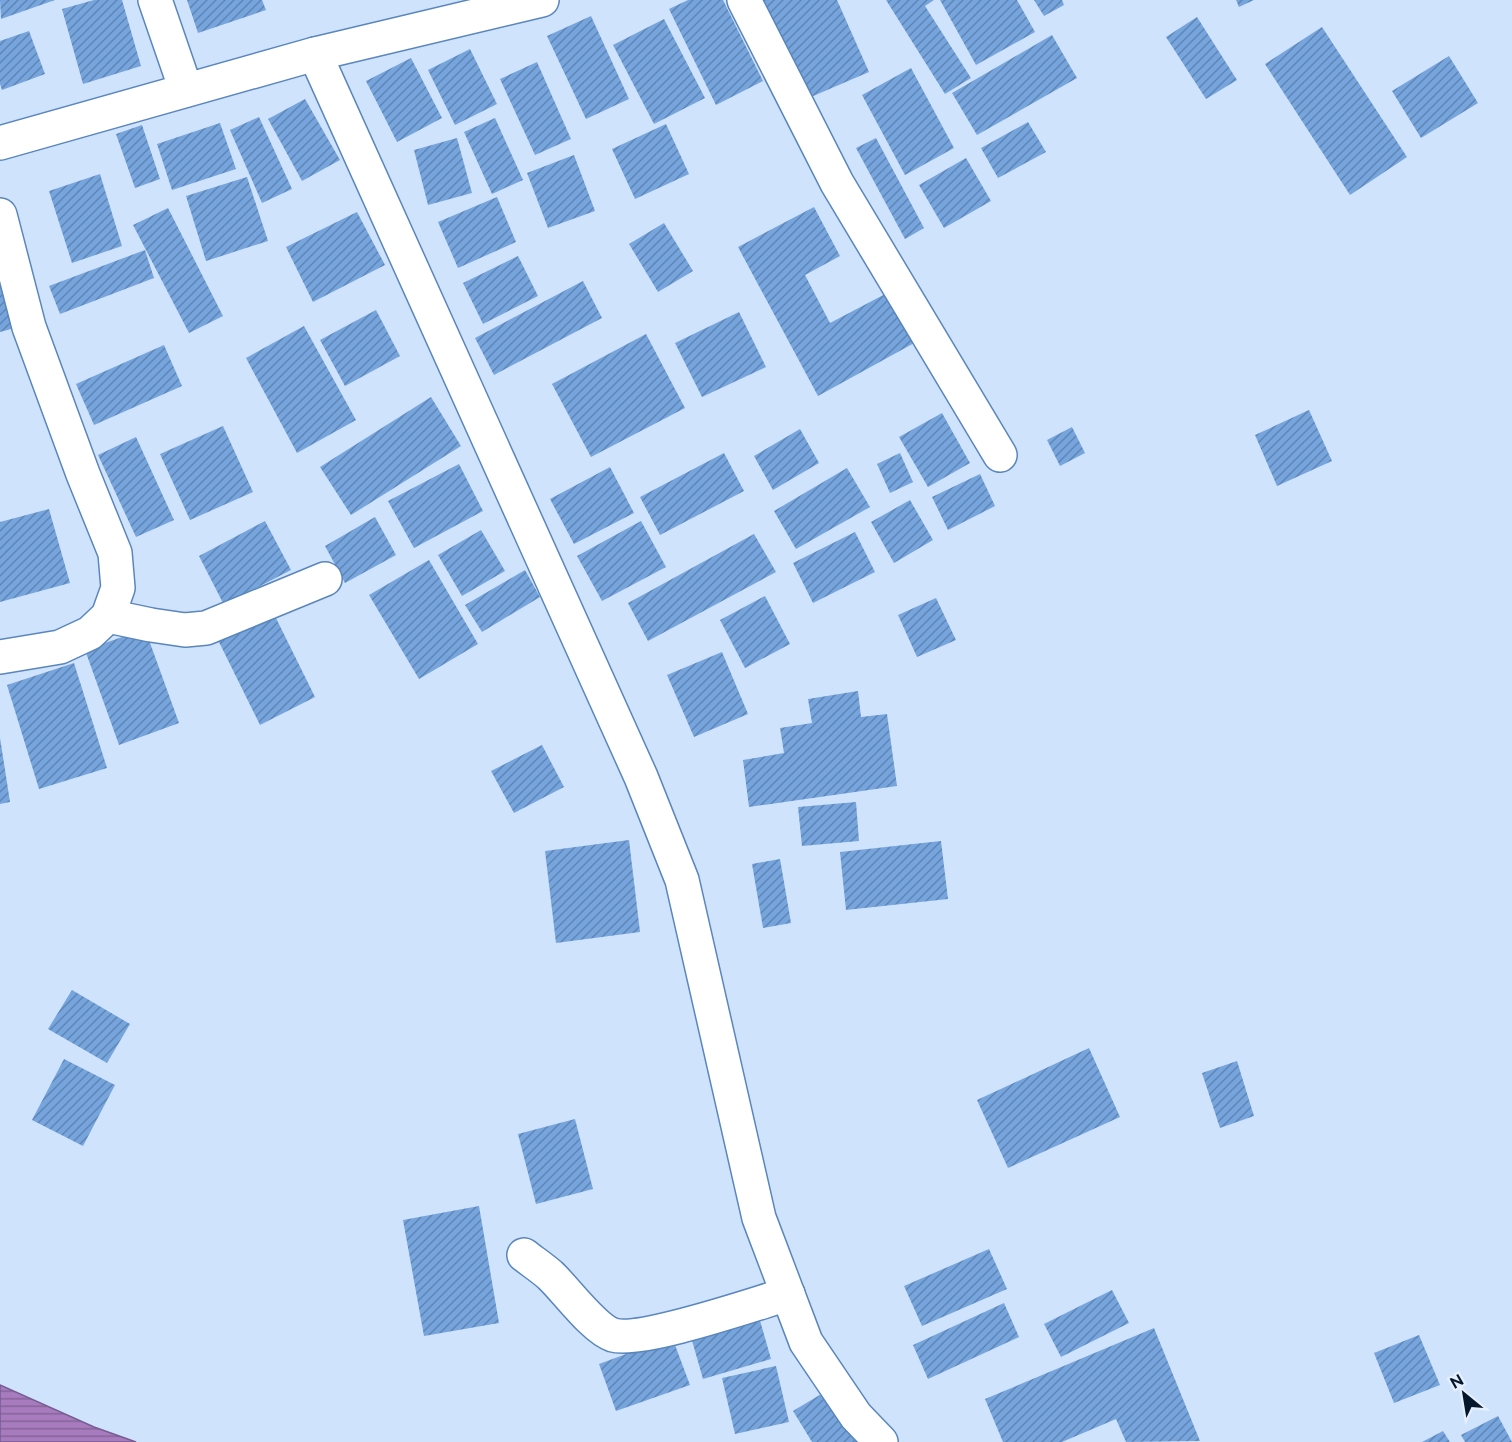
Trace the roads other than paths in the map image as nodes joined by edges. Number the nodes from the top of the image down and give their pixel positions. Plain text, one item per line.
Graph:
1 (155, 0) edge
2 (542, 0) edge
3 (744, 0) edge
4 (481, 8) edge
5 (315, 54) junction
6 (186, 90) junction
7 (0, 142) edge
8 (0, 215) edge
9 (1000, 455) dead end
10 (325, 579) dead end
11 (108, 616) junction
12 (0, 657) edge
13 (524, 1255) dead end
14 (788, 1294) junction
15 (881, 1442) edge

1 - 6 street
2 - 4 street
3 - 9 street
4 - 5 street
5 - 6 street
5 - 14 street
6 - 7 street
8 - 11 street
10 - 11 street
11 - 12 street
13 - 14 street
14 - 15 street

